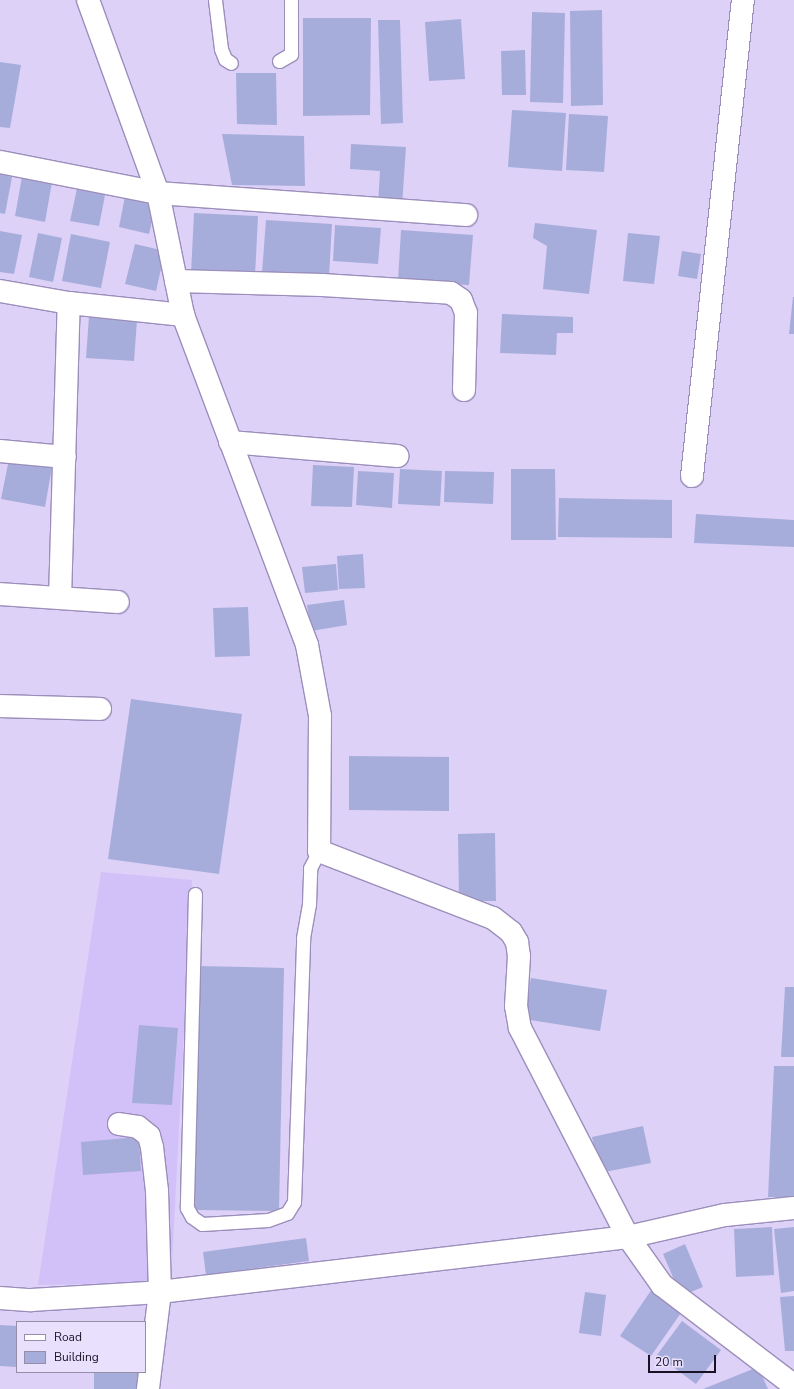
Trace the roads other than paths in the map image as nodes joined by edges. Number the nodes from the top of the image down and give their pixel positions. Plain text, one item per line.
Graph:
1 (88, 0) edge
2 (215, 0) edge
3 (292, 0) edge
4 (743, 0) edge
5 (279, 61) dead end
6 (231, 63) dead end
7 (0, 162) edge
8 (158, 193) junction
9 (466, 215) dead end
10 (176, 281) junction
11 (0, 291) edge
12 (69, 303) junction
13 (183, 315) junction
14 (464, 390) dead end
15 (230, 442) junction
16 (0, 451) edge
17 (398, 456) dead end
18 (65, 457) junction
19 (692, 476) dead end
20 (0, 594) edge
21 (60, 598) junction
22 (118, 602) dead end
23 (0, 706) edge
24 (100, 709) dead end
25 (319, 851) junction
26 (195, 894) dead end
27 (118, 1124) dead end
28 (794, 1208) edge
29 (628, 1237) junction
30 (160, 1292) junction
31 (0, 1298) edge
32 (790, 1386) edge
33 (148, 1389) edge

1 - 8 street
2 - 6 lane
3 - 5 lane
4 - 19 street
7 - 8 street
8 - 9 street
8 - 10 street
10 - 13 street
10 - 14 street
11 - 12 street
12 - 13 street
12 - 18 street
13 - 15 street
15 - 17 street
15 - 25 street
16 - 18 street
18 - 21 street
20 - 21 street
21 - 22 street
23 - 24 street
25 - 26 lane
25 - 29 street
27 - 30 street
28 - 29 street
29 - 30 street
29 - 32 street
30 - 31 street
30 - 33 street

